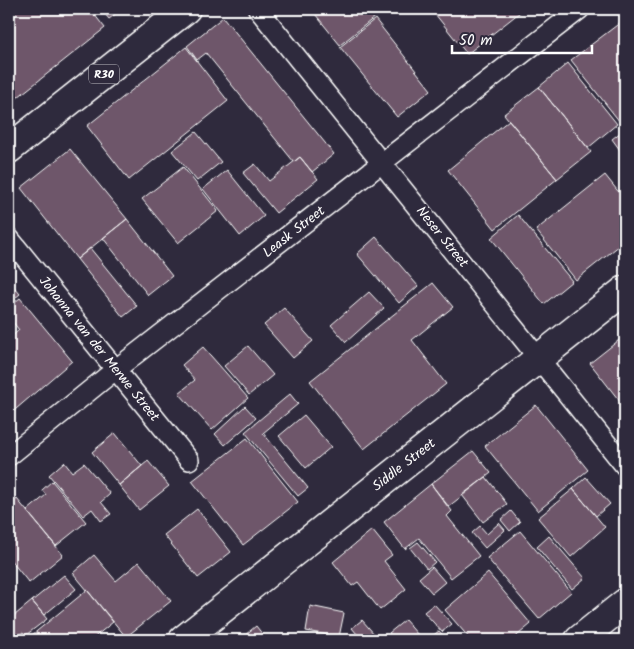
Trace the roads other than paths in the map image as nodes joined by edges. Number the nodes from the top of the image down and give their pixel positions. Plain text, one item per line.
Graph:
1 (186, 9) edge
2 (258, 9) edge
3 (580, 9) edge
4 (9, 149) edge
5 (382, 163) junction
6 (9, 238) edge
7 (625, 290) edge
8 (538, 358) junction
9 (115, 370) junction
10 (9, 456) edge
11 (189, 460) dead end
12 (625, 466) edge
13 (625, 604) edge
14 (182, 640) edge
15 (579, 640) edge

1 - 4 street, R30
2 - 5 street, Neser Street
3 - 5 street, Leask Street
5 - 8 street, Neser Street
5 - 9 street, Leask Street
6 - 9 street, Johanna van der Merwe Street
7 - 8 street, Siddle Street
8 - 12 street, Neser Street
8 - 14 street, Siddle Street
9 - 10 street, Leask Street
9 - 11 street, Johanna van der Merwe Street
13 - 15 street

